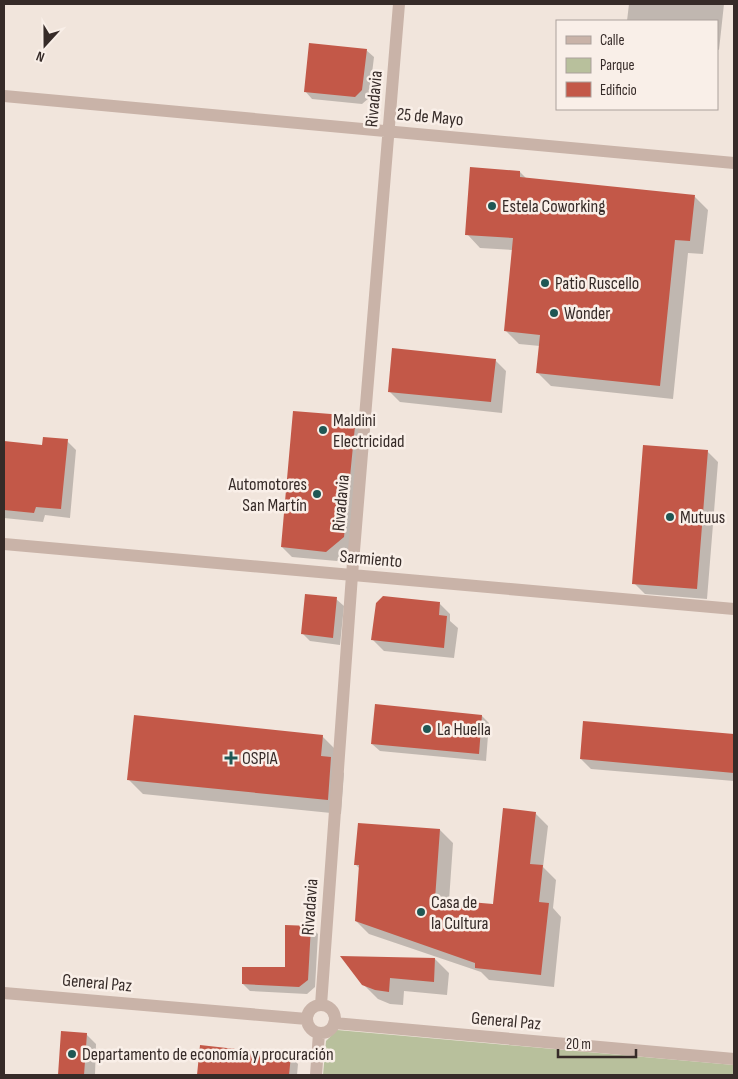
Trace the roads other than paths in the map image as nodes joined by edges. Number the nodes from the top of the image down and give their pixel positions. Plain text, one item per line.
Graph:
1 (399, 4) edge
2 (4, 96) edge
3 (389, 131) junction
4 (734, 163) edge
5 (4, 544) edge
6 (352, 575) junction
7 (734, 608) edge
8 (4, 993) edge
9 (321, 1005) junction
10 (306, 1019) junction
11 (334, 1023) junction
12 (319, 1033) junction
13 (734, 1059) edge
14 (316, 1075) edge

1 - 3 street, Rivadavia
2 - 3 street, 25 de Mayo
3 - 4 street, 25 de Mayo
3 - 6 street, Rivadavia
5 - 6 street, Sarmiento
6 - 7 street, Sarmiento
6 - 9 street, Rivadavia
8 - 10 street, General Paz
9 - 10 street
9 - 11 street
10 - 12 street
11 - 12 street
11 - 13 street, General Paz
12 - 14 street

